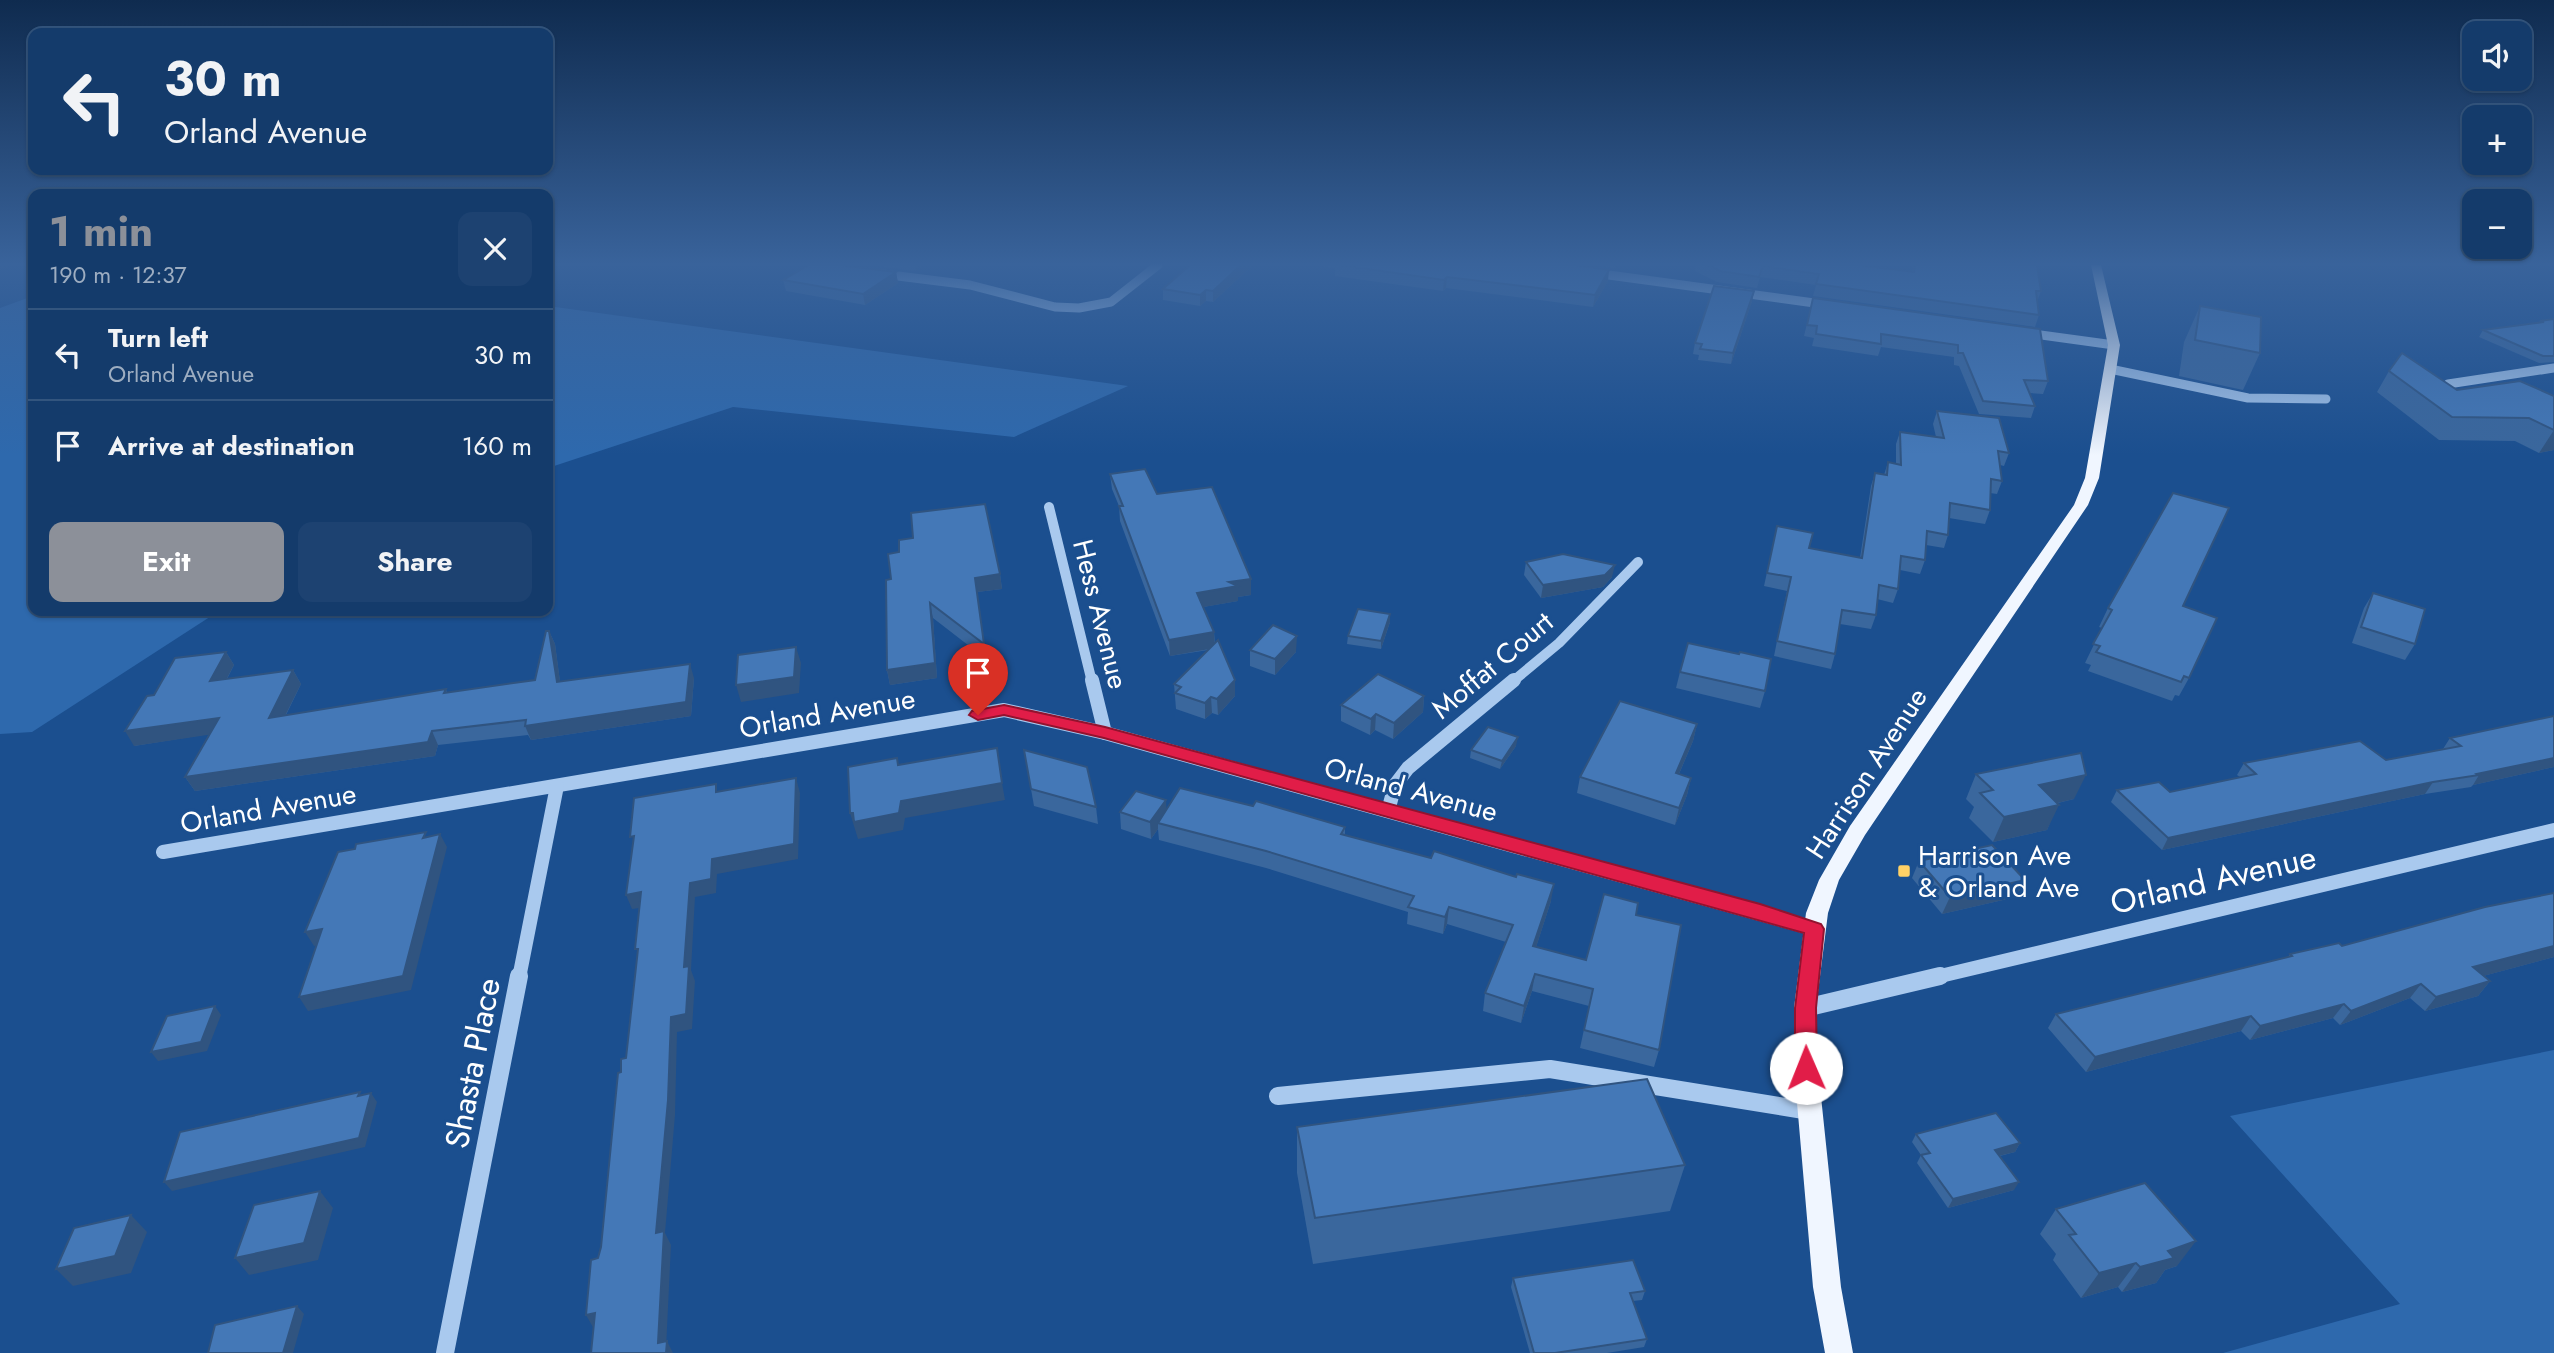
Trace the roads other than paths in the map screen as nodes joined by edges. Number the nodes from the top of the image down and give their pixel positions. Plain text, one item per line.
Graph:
1 (2110, 328) edge
2 (2019, 332) edge
3 (2114, 345) junction
4 (2554, 368) edge
5 (2110, 369) junction
6 (2448, 384) edge
7 (2326, 400) dead end
8 (1049, 507) dead end
9 (1638, 562) dead end
10 (1105, 733) junction
11 (557, 786) junction
12 (1388, 811) junction
13 (2554, 830) edge
14 (163, 852) dead end
15 (1814, 929) junction
16 (1805, 1008) junction
17 (1278, 1096) dead end
18 (1810, 1111) junction
19 (444, 1353) edge
20 (1839, 1353) edge

1 - 3 main road, Harrison Avenue
2 - 3 street
3 - 5 main road, Harrison Avenue
4 - 6 street
5 - 7 street
5 - 15 main road, Harrison Avenue
8 - 10 street, Hess Avenue
9 - 12 street, Moffat Court
10 - 11 street, Orland Avenue
10 - 12 street, Orland Avenue
11 - 14 street, Orland Avenue
11 - 19 street, Shasta Place
12 - 15 street, Orland Avenue
13 - 16 street, Orland Avenue
15 - 16 main road, Harrison Avenue
16 - 18 main road, Harrison Avenue
17 - 18 street
18 - 20 main road, Harrison Avenue

